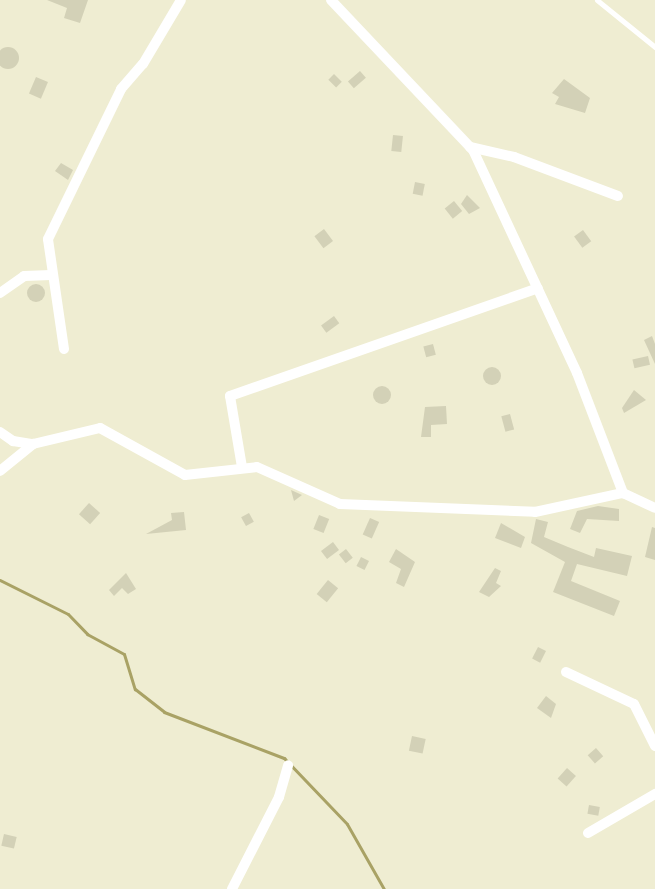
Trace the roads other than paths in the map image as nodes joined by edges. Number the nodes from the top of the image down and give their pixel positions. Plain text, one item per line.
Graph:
1 (181, 0) edge
2 (331, 0) edge
3 (597, 0) edge
4 (655, 47) edge
5 (470, 147) junction
6 (618, 196) dead end
7 (51, 276) junction
8 (538, 288) junction
9 (0, 293) edge
10 (64, 349) dead end
11 (0, 432) edge
12 (33, 444) junction
13 (242, 467) junction
14 (0, 471) edge
15 (623, 493) junction
16 (655, 508) edge
17 (567, 672) dead end
18 (655, 746) edge
19 (288, 765) dead end
20 (655, 794) edge
21 (588, 833) dead end
22 (232, 889) edge

1 - 7 street
2 - 5 street
3 - 4 lane
5 - 6 street
5 - 8 street
7 - 9 street
7 - 10 street
8 - 13 street
8 - 15 street
11 - 12 street
12 - 13 street
12 - 14 street
13 - 15 street
15 - 16 street
17 - 18 street
19 - 22 street
20 - 21 street

